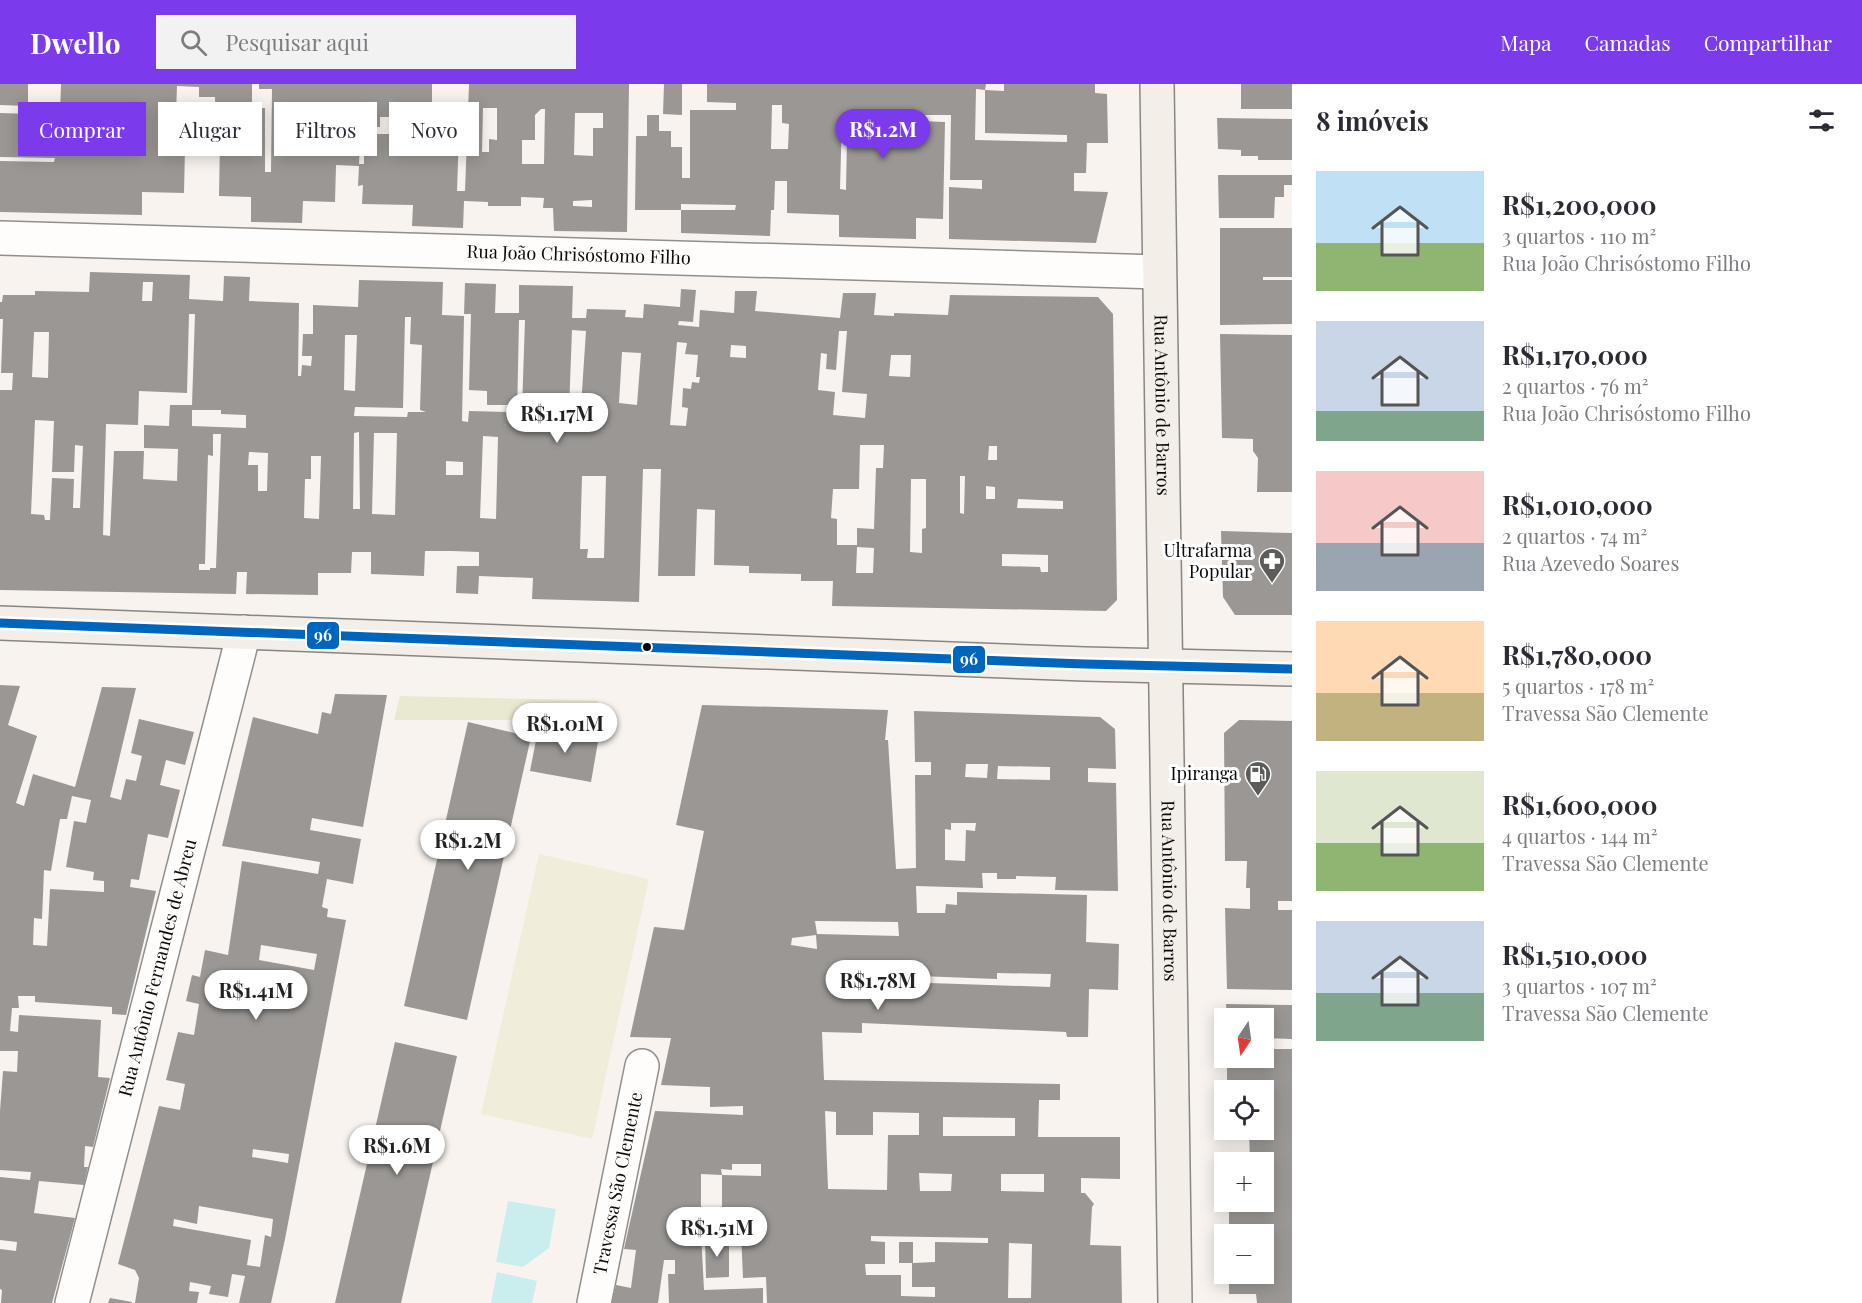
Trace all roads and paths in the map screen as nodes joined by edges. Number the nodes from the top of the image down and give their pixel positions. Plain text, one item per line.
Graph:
1 (1157, 84) edge
2 (0, 238) edge
3 (1159, 272) junction
4 (0, 623) edge
5 (244, 632) junction
6 (1164, 666) junction
7 (1292, 669) edge
8 (642, 1066) dead end
9 (72, 1303) edge
10 (594, 1303) edge
11 (1175, 1303) edge

1 - 3 street, Rua Antônio de Barros
2 - 3 street, Rua João Chrisóstomo Filho
3 - 6 street, Rua Antônio de Barros
4 - 5 street
5 - 6 street
5 - 9 street, Rua Antônio Fernandes de Abreu
6 - 7 street
6 - 11 street, Rua Antônio de Barros
8 - 10 street, Travessa São Clemente

